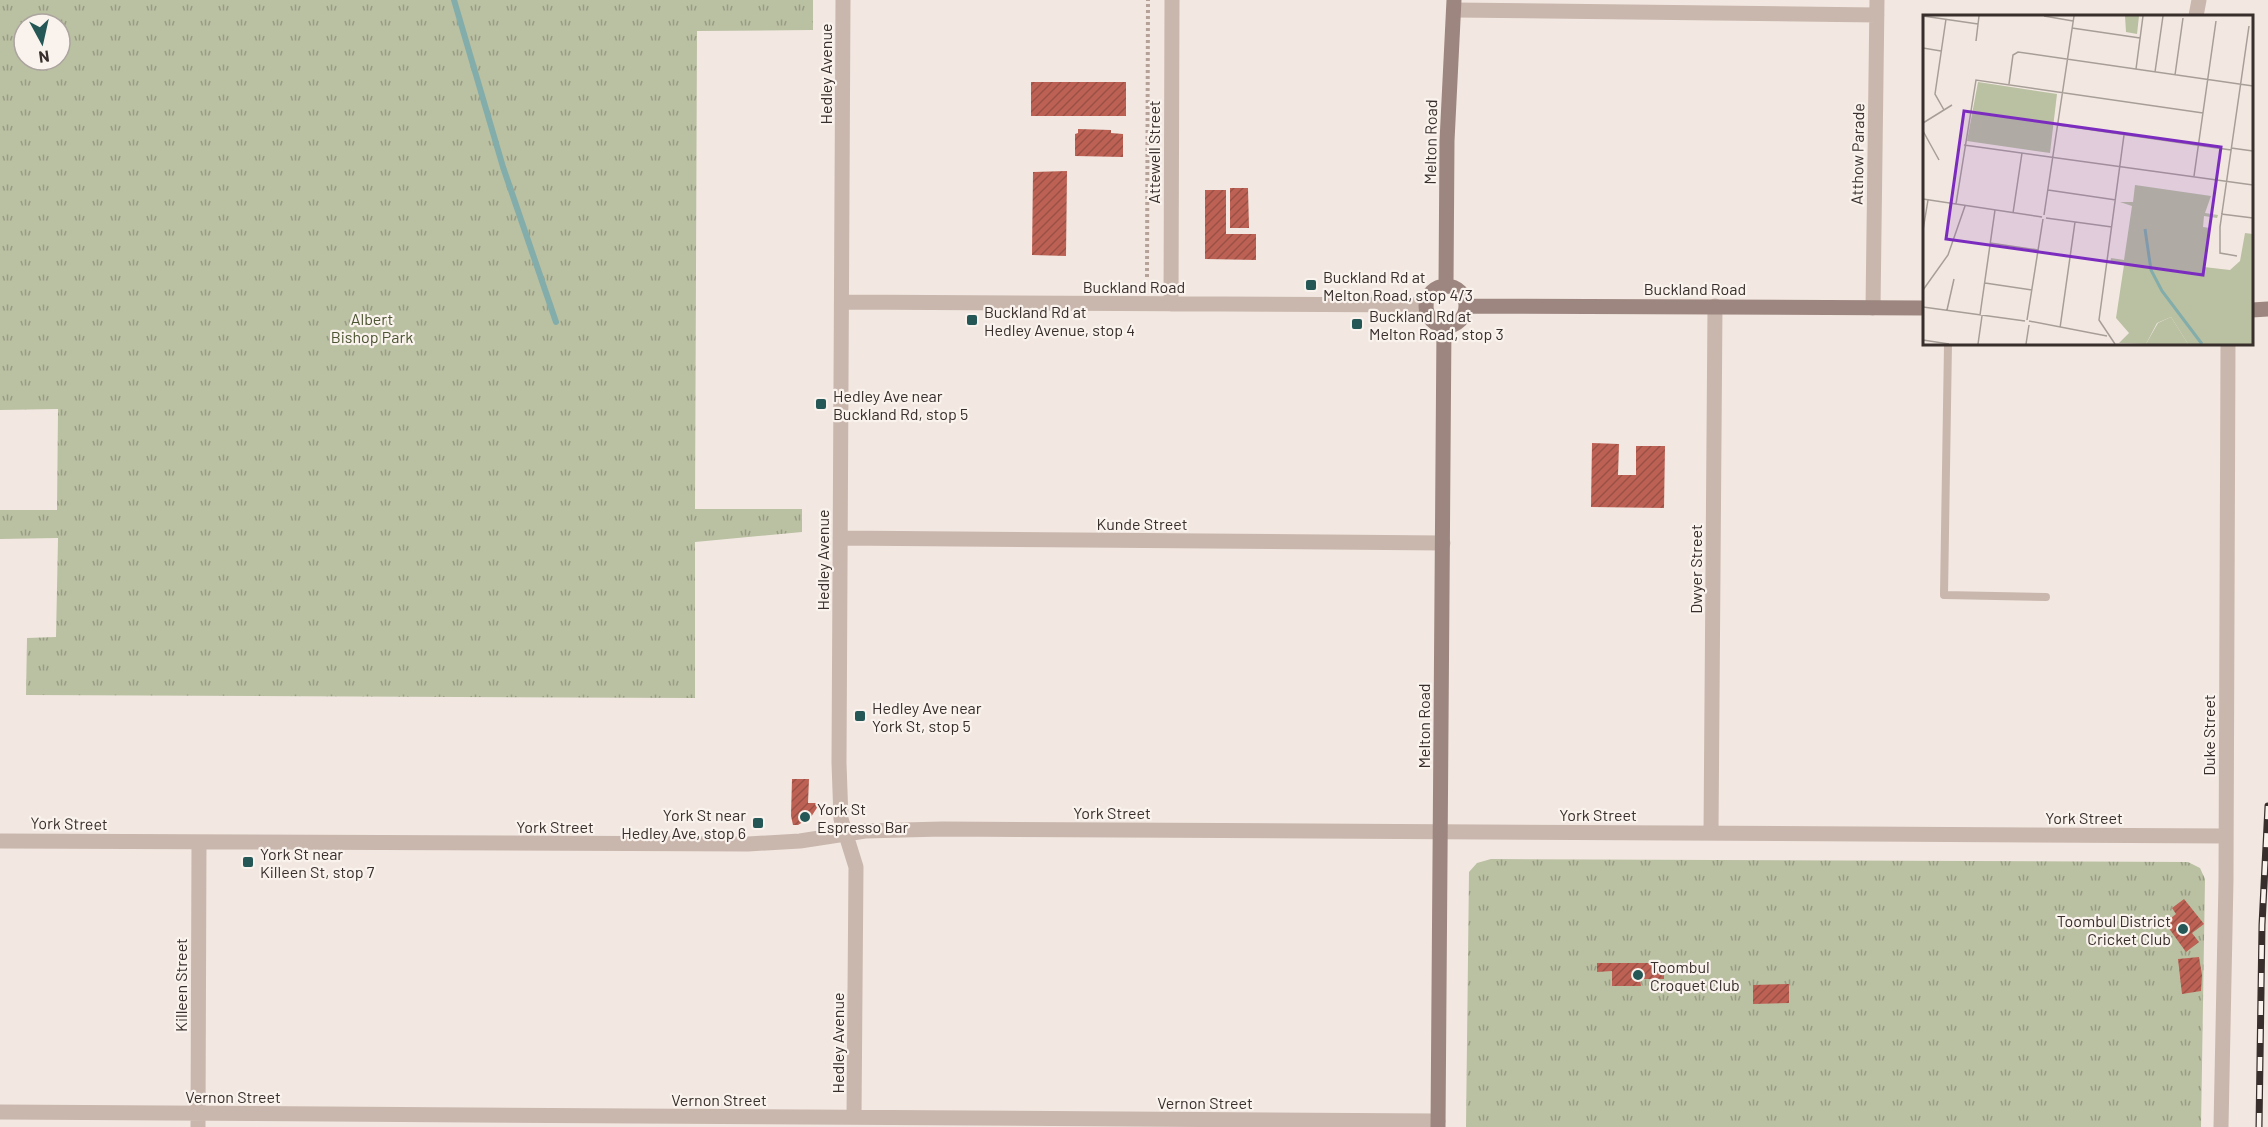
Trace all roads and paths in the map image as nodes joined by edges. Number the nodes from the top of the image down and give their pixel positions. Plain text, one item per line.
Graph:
1 (843, 0) edge
2 (1148, 0) edge
3 (1172, 0) edge
4 (2199, 0) edge
5 (1454, 5) edge
6 (1877, 7) edge
7 (2196, 15) edge
8 (1147, 278) dead end
9 (1446, 286) junction
10 (842, 302) junction
11 (1171, 304) junction
12 (1426, 305) junction
13 (1466, 306) junction
14 (1715, 306) junction
15 (1873, 308) junction
16 (1923, 308) edge
17 (2268, 309) edge
18 (2253, 310) edge
19 (1444, 325) junction
20 (1948, 345) edge
21 (2228, 345) edge
22 (840, 538) junction
23 (1443, 543) junction
24 (2046, 597) dead end
25 (1440, 831) junction
26 (1711, 832) junction
27 (845, 834) junction
28 (2225, 836) junction
29 (0, 841) edge
30 (199, 842) junction
31 (0, 1112) edge
32 (854, 1117) junction
33 (198, 1120) edge
34 (1438, 1124) edge
35 (2221, 1127) edge

1 - 10 street, Hedley Avenue
2 - 8 path
3 - 11 street, Attewell Street
4 - 7 street
5 - 6 street
5 - 9 street, Melton Road
6 - 15 street, Atthow Parade
9 - 12 street
9 - 13 street
10 - 11 street, Buckland Road
10 - 22 street, Hedley Avenue
11 - 12 street, Buckland Road
12 - 19 street
13 - 14 street, Buckland Road
13 - 19 street
14 - 15 street, Buckland Road
14 - 26 street, Dwyer Street
15 - 16 street, Buckland Road
17 - 18 street
19 - 23 street, Melton Road
20 - 24 lane
21 - 28 street, Duke Street
22 - 23 street, Kunde Street
22 - 27 street, Hedley Avenue
23 - 25 street, Melton Road
25 - 26 street, York Street
25 - 27 street, York Street
25 - 34 street, Melton Road
26 - 28 street, York Street
27 - 30 street, York Street
27 - 32 street, Hedley Avenue
28 - 35 street, Duke Street
29 - 30 street, York Street
30 - 33 street, Killeen Street
31 - 33 street, Vernon Street
32 - 33 street, Vernon Street
32 - 34 street, Vernon Street

